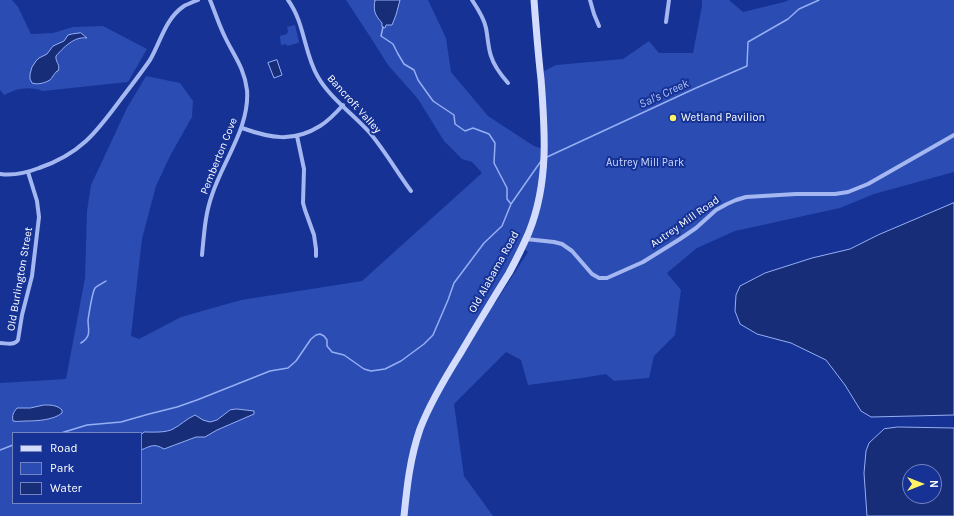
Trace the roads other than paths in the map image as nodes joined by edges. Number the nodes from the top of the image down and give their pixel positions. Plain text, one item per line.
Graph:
1 (198, 0) edge
2 (210, 0) edge
3 (288, 0) edge
4 (472, 0) edge
5 (534, 0) edge
6 (590, 0) edge
7 (669, 0) edge
8 (666, 22) dead end
9 (599, 26) dead end
10 (508, 83) dead end
11 (343, 106) junction
12 (242, 128) junction
13 (297, 136) junction
14 (954, 136) edge
15 (28, 172) junction
16 (0, 174) edge
17 (410, 191) dead end
18 (526, 239) junction
19 (202, 255) dead end
20 (316, 256) dead end
21 (0, 343) edge
22 (404, 516) edge

1 - 15 street
2 - 12 street, Pemberton Cove
3 - 11 street, Bancroft Valley
4 - 10 street
5 - 18 main road, Old Alabama Road
6 - 9 street
7 - 8 street
11 - 13 street
11 - 17 street, Bancroft Valley
12 - 13 street
12 - 19 street, Pemberton Cove
13 - 20 street
14 - 18 street, Autrey Mill Road
15 - 16 street
15 - 21 street, Old Burlington Street
18 - 22 main road, Old Alabama Road

